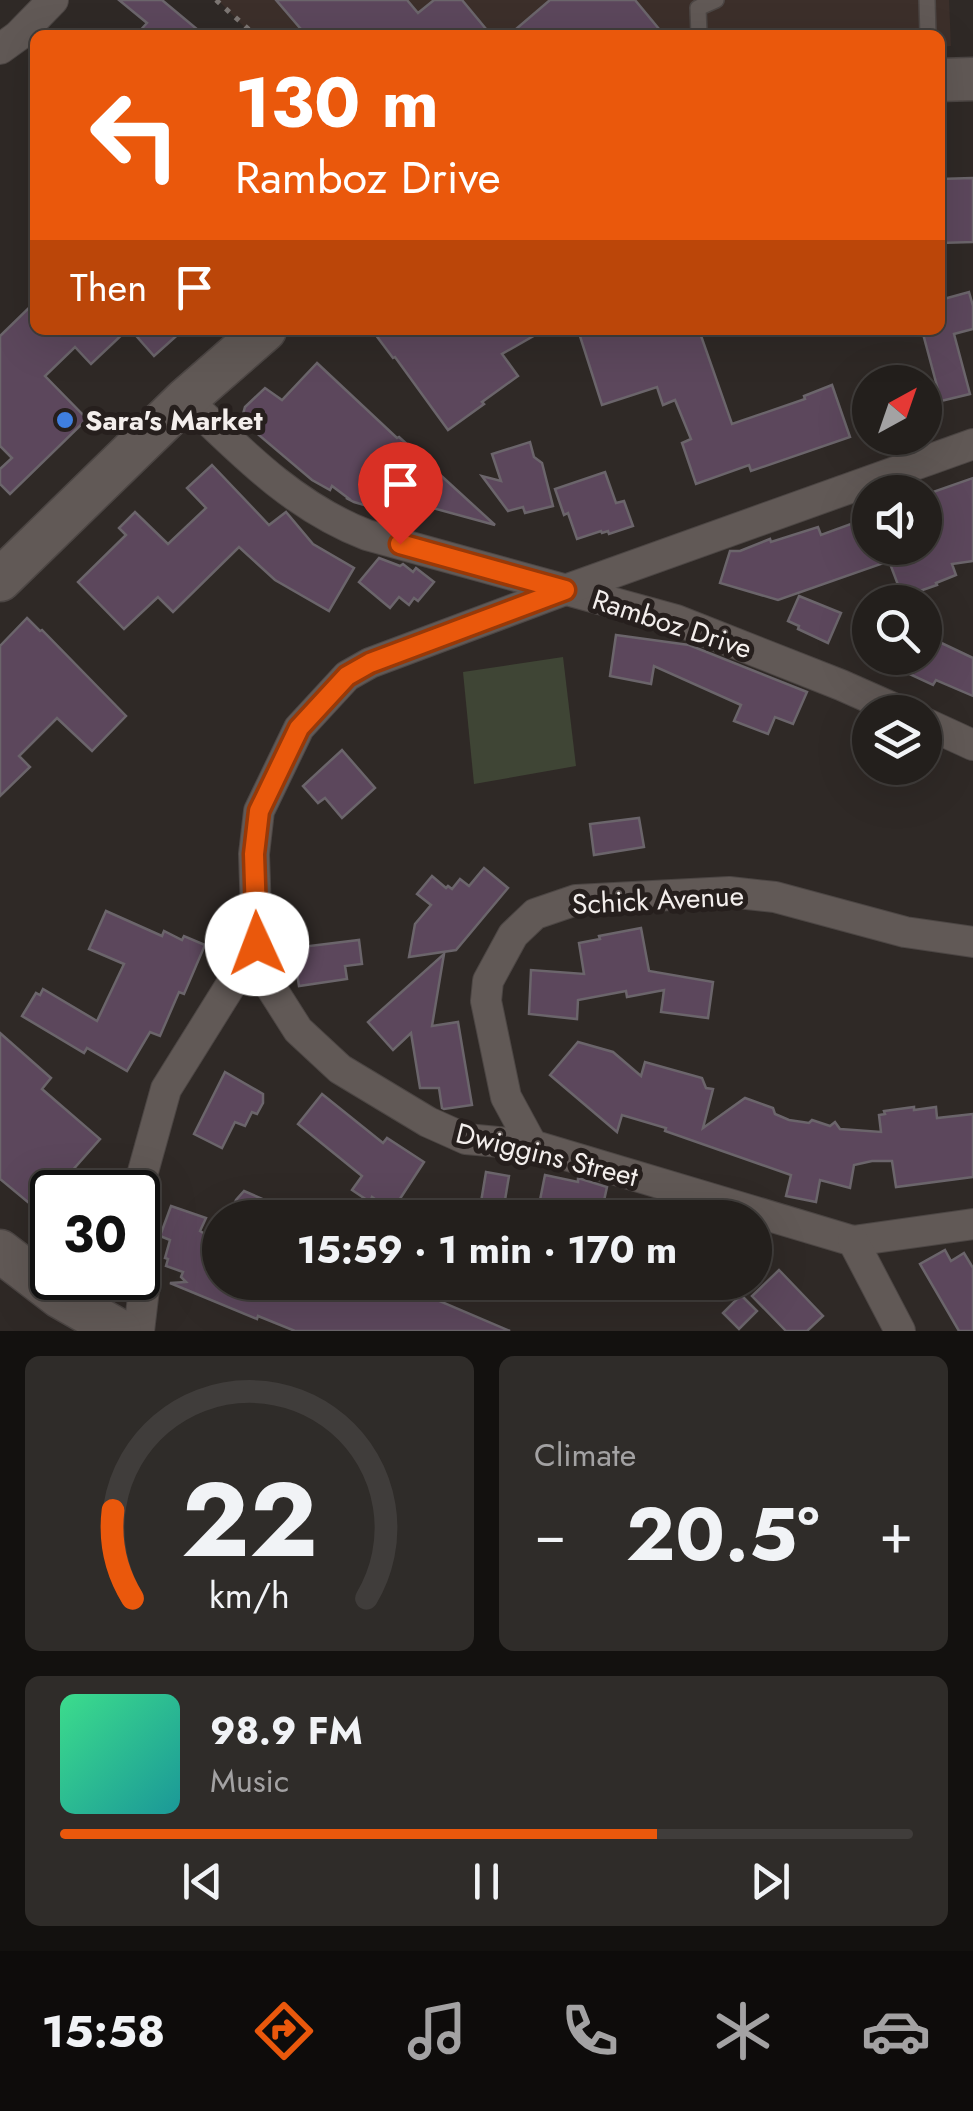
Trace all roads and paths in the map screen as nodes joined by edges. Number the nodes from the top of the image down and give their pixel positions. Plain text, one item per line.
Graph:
1 (53, 0) edge
2 (216, 0) edge
3 (716, 0) edge
4 (926, 0) edge
5 (694, 4) edge
6 (249, 30) edge
7 (698, 30) edge
8 (928, 30) edge
9 (0, 49) edge
10 (973, 79) edge
11 (945, 80) edge
12 (259, 335) edge
13 (186, 399) junction
14 (973, 444) edge
15 (0, 580) edge
16 (565, 590) junction
17 (864, 695) edge
18 (942, 731) edge
19 (973, 745) edge
20 (973, 942) edge
21 (257, 944) junction
22 (532, 1145) junction
23 (973, 1224) edge
24 (853, 1240) junction
25 (0, 1250) edge
26 (120, 1331) edge
27 (140, 1331) edge
28 (900, 1331) edge

1 - 9 street
2 - 6 path
3 - 5 lane
4 - 8 lane
5 - 7 lane
10 - 11 street
12 - 13 street
13 - 15 street
13 - 16 street, Ramboz Drive
14 - 16 street, Dwiggins Street
16 - 17 street, Ramboz Drive
16 - 21 street, Dwiggins Street
18 - 19 street
20 - 22 street, Schick Avenue
21 - 22 street, Dwiggins Street
21 - 27 street
22 - 24 street, Dwiggins Street
23 - 24 street, Dwiggins Street
24 - 28 street
25 - 26 street

